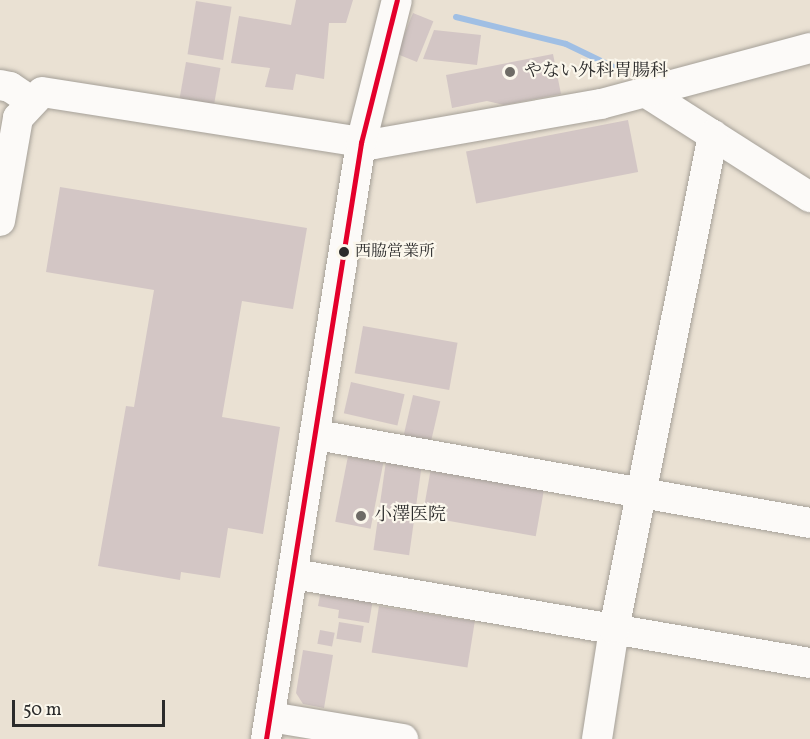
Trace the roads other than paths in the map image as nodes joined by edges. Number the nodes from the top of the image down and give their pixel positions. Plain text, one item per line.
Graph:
1 (397, 0) edge
2 (810, 48) edge
3 (0, 85) edge
4 (645, 92) junction
5 (31, 101) junction
6 (713, 135) junction
7 (361, 143) junction
8 (810, 197) edge
9 (0, 221) edge
10 (317, 435) junction
11 (641, 494) junction
12 (810, 523) edge
13 (294, 574) junction
14 (614, 629) junction
15 (810, 663) edge
16 (268, 728) edge
17 (403, 739) edge
18 (597, 739) edge

1 - 7 street
2 - 4 street
3 - 5 street
4 - 6 street
4 - 7 street
5 - 7 street
5 - 9 street
6 - 8 street
6 - 11 street
7 - 10 street
10 - 11 street
10 - 13 street
11 - 12 street
11 - 14 street
13 - 14 street
13 - 16 street
14 - 15 street
14 - 18 street
16 - 17 street

